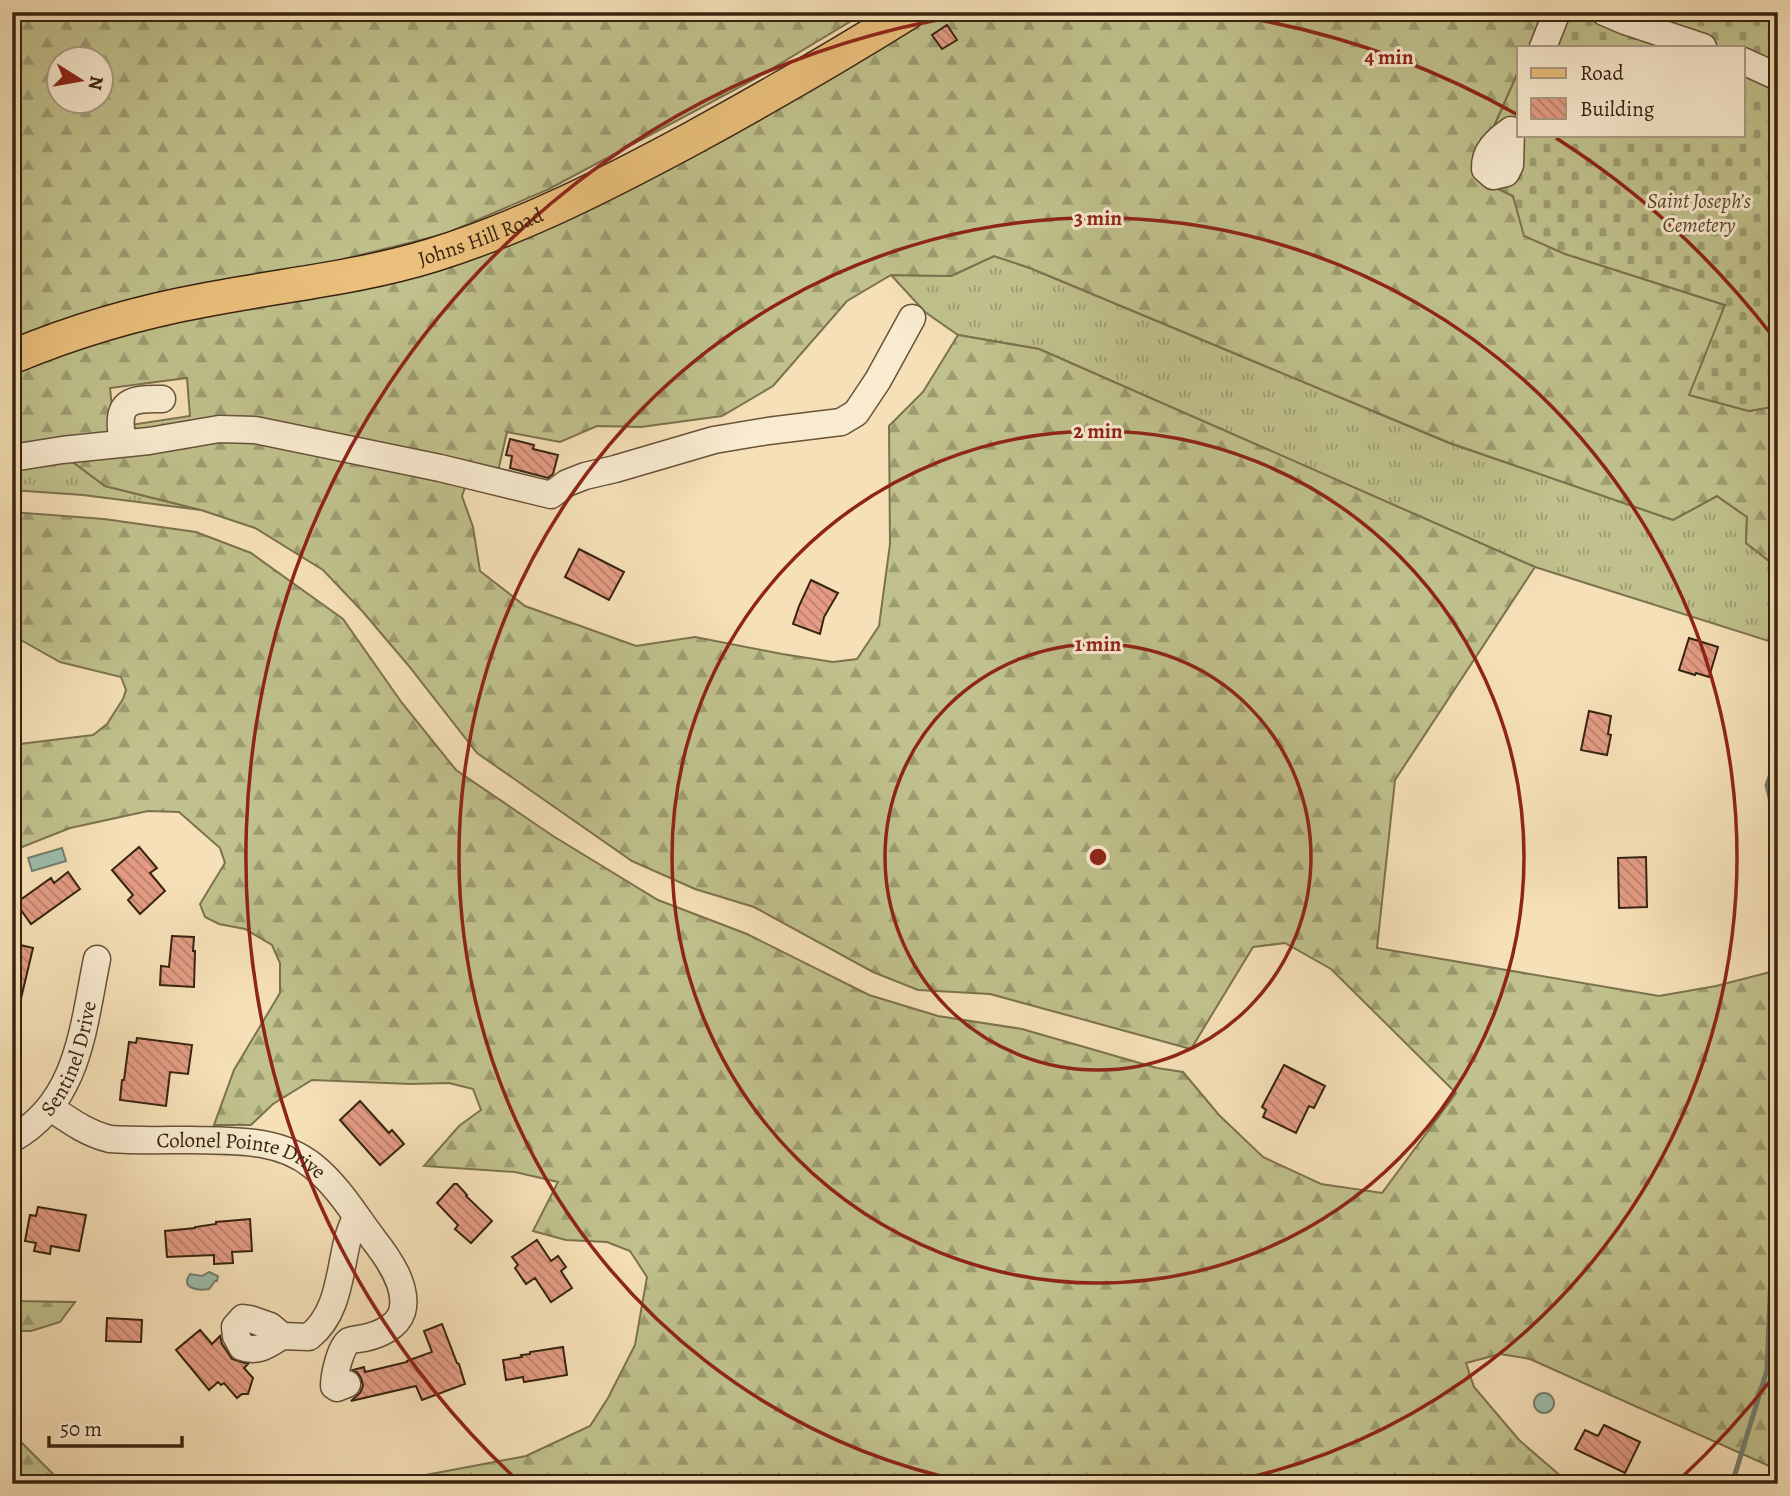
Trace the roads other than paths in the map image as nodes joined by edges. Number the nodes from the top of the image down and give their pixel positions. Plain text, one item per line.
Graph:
1 (909, 12) edge
2 (1558, 12) edge
3 (1604, 12) edge
4 (1544, 46) edge
5 (1700, 46) edge
6 (1744, 61) edge
7 (1778, 77) edge
8 (912, 318) dead end
9 (12, 357) edge
10 (162, 399) dead end
11 (123, 443) junction
12 (12, 458) edge
13 (97, 959) dead end
14 (51, 1108) junction
15 (12, 1139) edge
16 (356, 1216) junction
17 (282, 1336) dead end
18 (347, 1384) dead end

1 - 9 main road, Johns Hill Road
2 - 4 street
3 - 5 street
6 - 7 street
8 - 11 street
10 - 11 street
11 - 12 street
13 - 14 street, Sentinel Drive
14 - 15 street, Sentinel Drive
14 - 16 street, Colonel Pointe Drive
16 - 17 street
16 - 18 street, Colonel Pointe Drive

